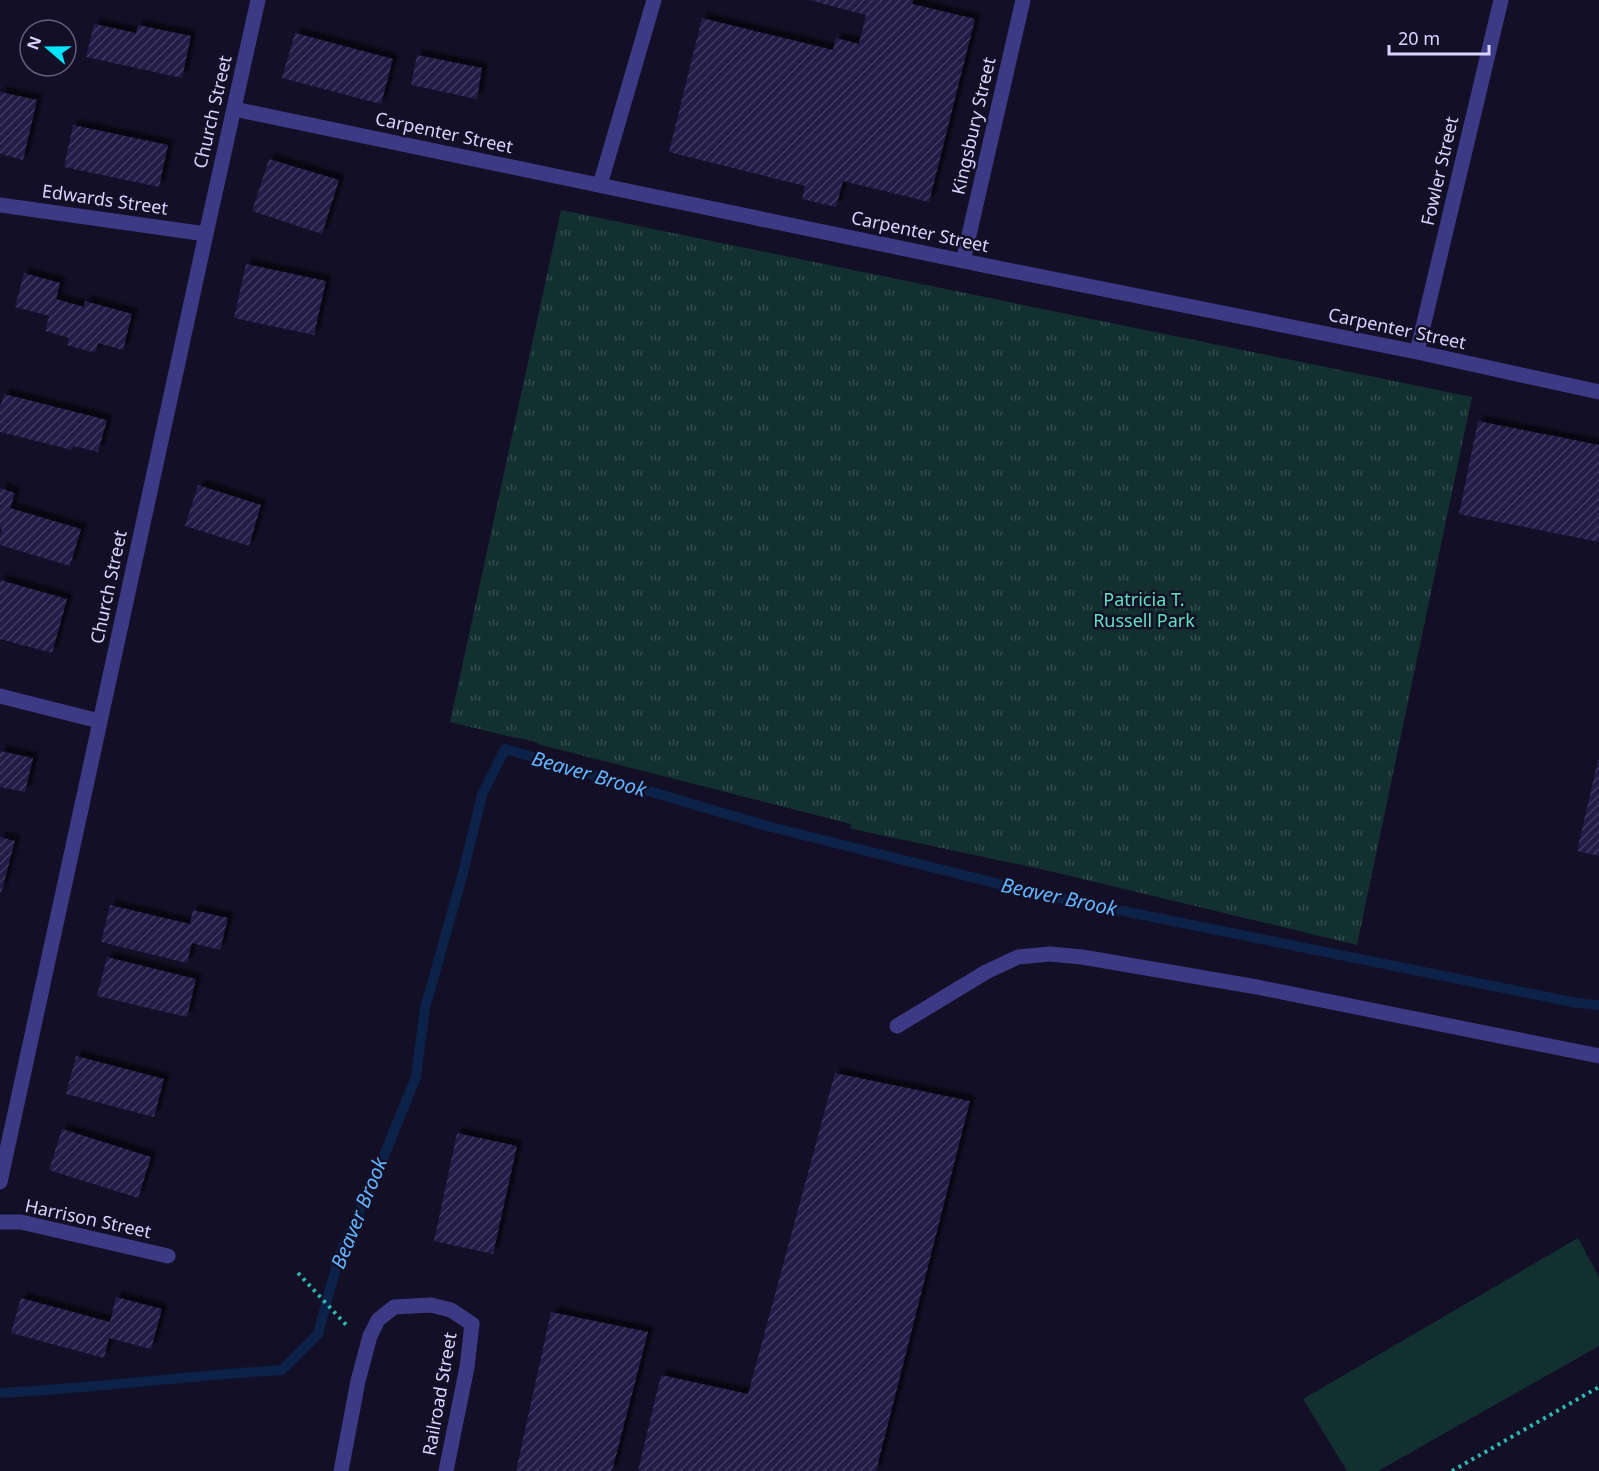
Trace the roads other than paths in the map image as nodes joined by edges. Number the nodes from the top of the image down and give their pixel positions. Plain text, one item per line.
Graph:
1 (258, 0) edge
2 (654, 0) edge
3 (1023, 0) edge
4 (1501, 0) edge
5 (234, 109) junction
6 (600, 185) junction
7 (0, 205) edge
8 (206, 234) junction
9 (963, 261) junction
10 (1417, 352) junction
11 (1599, 392) edge
12 (0, 696) edge
13 (99, 721) junction
14 (897, 1026) dead end
15 (1599, 1056) edge
16 (0, 1182) edge
17 (0, 1222) edge
18 (168, 1256) dead end
19 (341, 1471) edge
20 (446, 1471) edge

1 - 5 street, Church Street
2 - 6 street
3 - 9 street, Kingsbury Street
4 - 10 street, Fowler Street
5 - 6 street, Carpenter Street
5 - 8 street, Church Street
6 - 9 street, Carpenter Street
7 - 8 street, Edwards Street
8 - 13 street, Church Street
9 - 10 street, Carpenter Street
10 - 11 street, Carpenter Street
12 - 13 street
13 - 16 street, Church Street
14 - 15 street
17 - 18 street, Harrison Street
19 - 20 street, Railroad Street

